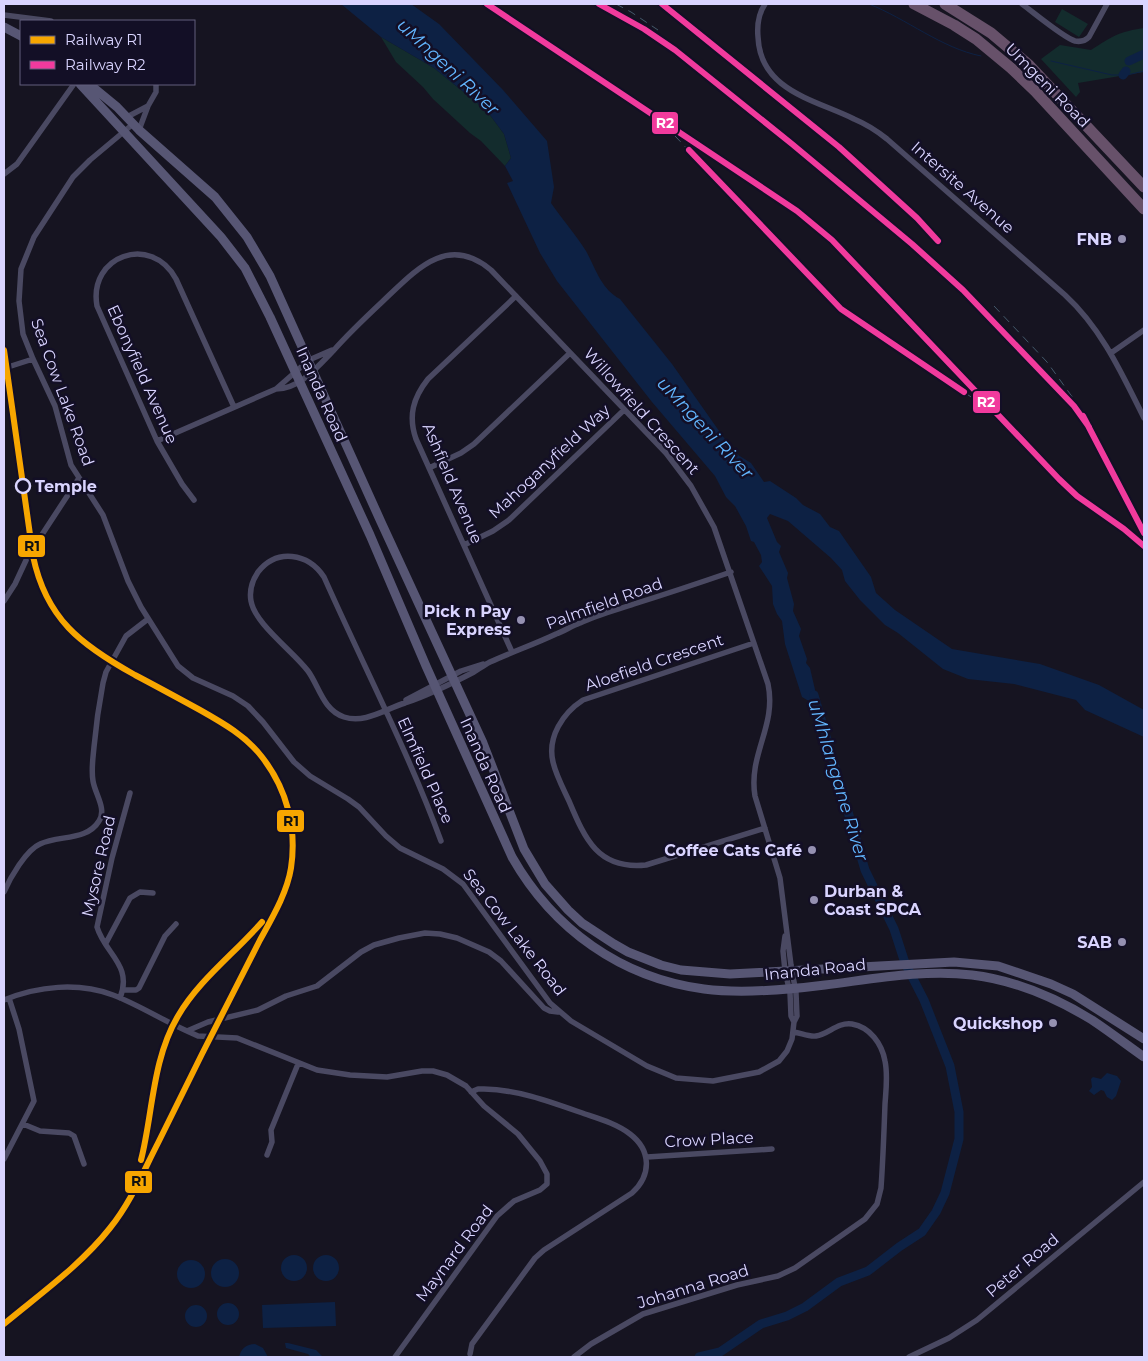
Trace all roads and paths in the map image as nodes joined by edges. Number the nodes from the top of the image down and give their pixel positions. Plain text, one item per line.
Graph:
1 (764, 4) edge
2 (914, 4) edge
3 (945, 4) edge
4 (1022, 4) edge
5 (1107, 4) edge
6 (4, 15) edge
7 (43, 20) edge
8 (4, 26) edge
9 (20, 35) edge
10 (73, 85) edge
11 (81, 85) edge
12 (90, 85) edge
13 (156, 85) edge
14 (148, 106) junction
15 (133, 124) junction
16 (124, 133) junction
17 (4, 174) edge
18 (1144, 187) edge
19 (1144, 209) edge
20 (516, 296) junction
21 (1144, 330) edge
22 (333, 350) junction
23 (570, 353) junction
24 (1111, 353) junction
25 (33, 359) junction
26 (309, 360) junction
27 (8, 366) dead end
28 (295, 370) junction
29 (313, 371) junction
30 (299, 381) junction
31 (276, 389) junction
32 (234, 406) junction
33 (624, 410) junction
34 (1144, 418) edge
35 (158, 441) junction
36 (429, 468) junction
37 (79, 478) junction
38 (194, 500) dead end
39 (464, 545) junction
40 (731, 572) junction
41 (4, 601) edge
42 (148, 619) junction
43 (754, 643) junction
44 (512, 652) junction
45 (454, 678) junction
46 (432, 689) junction
47 (384, 710) junction
48 (130, 793) dead end
49 (765, 828) junction
50 (442, 841) dead end
51 (4, 892) edge
52 (153, 893) dead end
53 (176, 924) dead end
54 (106, 943) junction
55 (788, 970) junction
56 (792, 988) junction
57 (124, 990) junction
58 (120, 998) junction
59 (6, 999) edge
60 (558, 1012) junction
61 (186, 1031) junction
62 (794, 1032) junction
63 (1144, 1039) edge
64 (1144, 1058) edge
65 (298, 1064) junction
66 (471, 1092) junction
67 (23, 1124) junction
68 (772, 1150) dead end
69 (267, 1155) dead end
70 (647, 1156) junction
71 (4, 1159) edge
72 (84, 1164) dead end
73 (1144, 1182) edge
74 (470, 1354) dead end
75 (395, 1357) edge
76 (574, 1357) edge
77 (909, 1357) edge

1 - 24 street, Intersite Avenue
2 - 19 highway, Umgeni Road
3 - 18 highway, Umgeni Road
4 - 5 street
6 - 7 street
8 - 9 main road
10 - 17 street
11 - 16 main road, Inanda Road
12 - 15 main road, Inanda Road
13 - 14 street, Sea Cow Lake Road
14 - 15 street, Sea Cow Lake Road
14 - 15 street, Sea Cow Lake Road
15 - 16 street, Sea Cow Lake Road
15 - 26 main road, Inanda Road
16 - 25 street, Sea Cow Lake Road
16 - 28 main road, Inanda Road
20 - 22 street, Willowfield Crescent
20 - 23 street, Willowfield Crescent
20 - 36 street, Ashfield Avenue
21 - 24 street
22 - 26 street, Willowfield Crescent
22 - 29 street, Willowfield Crescent
23 - 33 street, Willowfield Crescent
23 - 36 street
24 - 34 street, Intersite Avenue
25 - 27 street
25 - 37 street, Sea Cow Lake Road
26 - 28 street, Willowfield Crescent
26 - 29 main road, Inanda Road
28 - 30 main road, Inanda Road
28 - 31 street, Willowfield Crescent
29 - 30 street, Willowfield Crescent
29 - 45 main road, Inanda Road
30 - 31 street, Willowfield Crescent
30 - 46 main road, Inanda Road
31 - 32 street, Willowfield Crescent
32 - 35 street, Willowfield Crescent
32 - 35 street, Ebonyfield Avenue
33 - 39 street, Mahoganyfield Way
33 - 40 street, Willowfield Crescent
35 - 38 street, Ebonyfield Avenue
36 - 39 street, Ashfield Avenue
37 - 41 street
37 - 42 street, Sea Cow Lake Road
39 - 44 street, Ashfield Avenue
40 - 43 street, Willowfield Crescent
40 - 44 street, Palmfield Road
42 - 51 street
42 - 60 street, Sea Cow Lake Road
43 - 49 street, Willowfield Crescent
43 - 49 street, Aloefield Crescent
44 - 45 street, Palmfield Road
45 - 46 street, Palmfield Road
45 - 55 main road, Inanda Road
46 - 47 street, Palmfield Road
46 - 56 main road, Inanda Road
47 - 47 street, Elmfield Place
47 - 50 street, Elmfield Place
48 - 54 street, Mysore Road
49 - 55 street, Willowfield Crescent
52 - 54 street
53 - 57 street
54 - 57 street, Mysore Road
55 - 56 street, Willowfield Crescent
55 - 63 main road, Inanda Road
56 - 62 street, Willowfield Crescent
56 - 64 main road, Inanda Road
57 - 58 street
58 - 59 street, Maynard Road
58 - 61 street, Maynard Road
59 - 67 street
60 - 61 street
60 - 62 street, Sea Cow Lake Road
61 - 65 street, Maynard Road
62 - 76 street, Johanna Road
65 - 66 street, Maynard Road
65 - 69 street
66 - 70 street
66 - 75 street, Maynard Road
67 - 71 street
67 - 72 street
68 - 70 street, Crow Place
70 - 74 street
73 - 77 street, Peter Road

